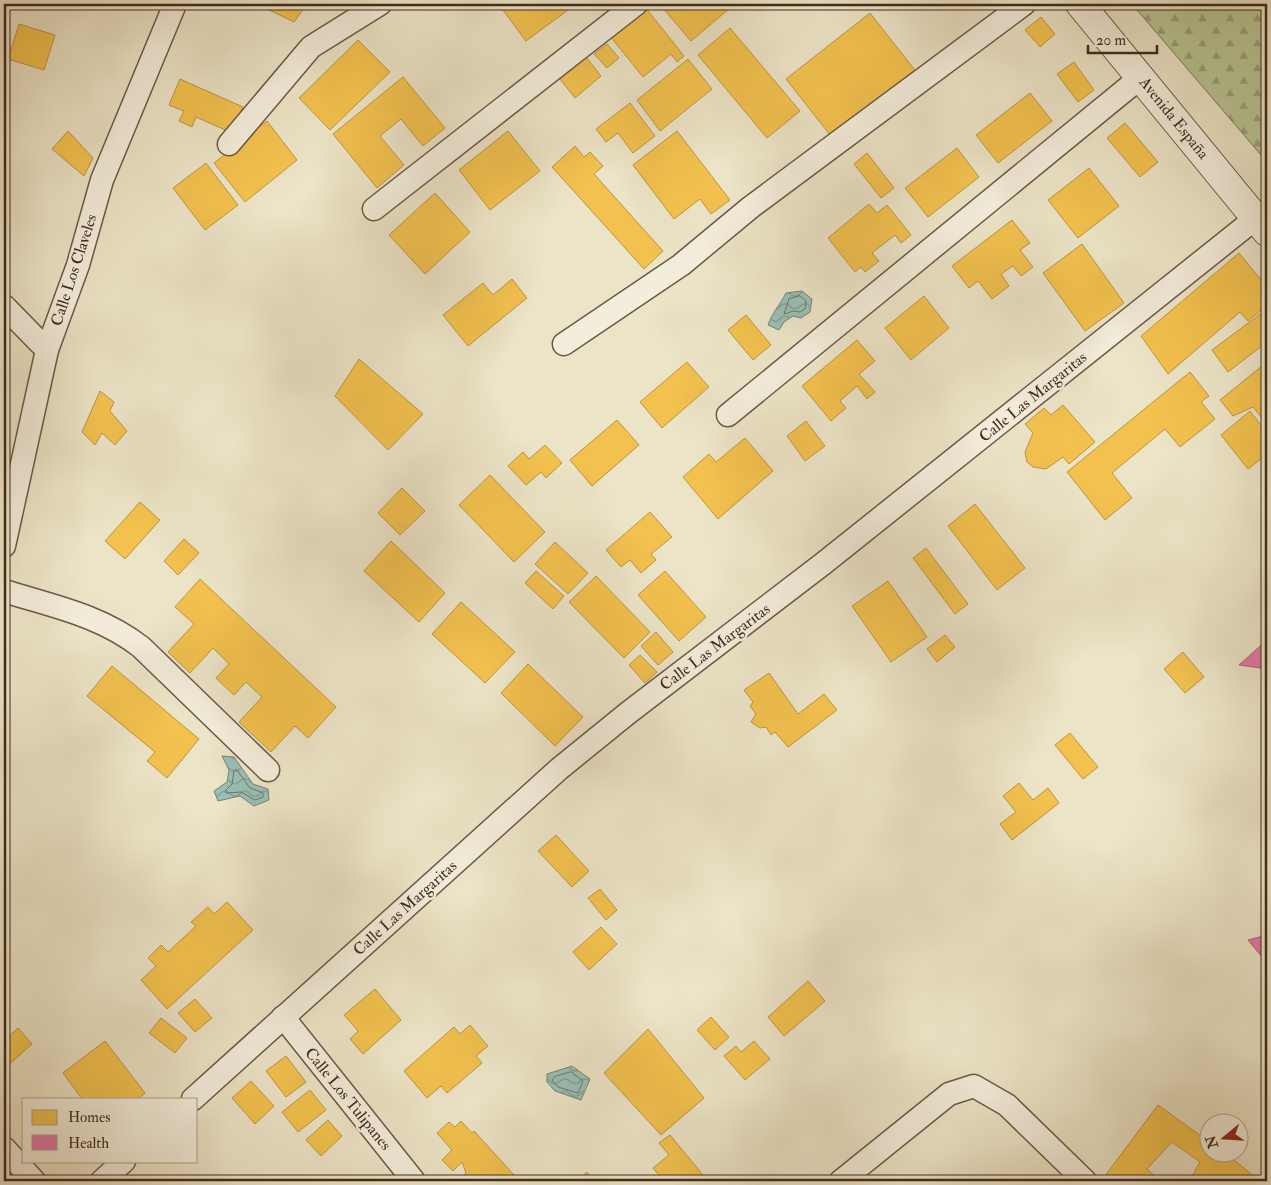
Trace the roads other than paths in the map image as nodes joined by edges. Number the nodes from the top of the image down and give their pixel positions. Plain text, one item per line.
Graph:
1 (174, 4) edge
2 (380, 4) edge
3 (636, 4) edge
4 (1024, 4) edge
5 (1080, 4) edge
6 (1141, 77) junction
7 (229, 144) dead end
8 (374, 209) dead end
9 (1262, 225) edge
10 (4, 306) edge
11 (564, 344) dead end
12 (47, 350) junction
13 (728, 415) dead end
14 (4, 546) edge
15 (4, 591) edge
16 (268, 770) dead end
17 (283, 1017) junction
18 (194, 1098) edge
19 (4, 1148) edge
20 (123, 1162) edge
21 (34, 1181) edge
22 (102, 1181) edge
23 (414, 1181) edge
24 (841, 1181) edge
25 (1085, 1181) edge

1 - 12 street, Calle Los Claveles
2 - 7 street
3 - 8 street
4 - 11 street
5 - 6 street, Avenida España
6 - 9 street, Avenida España
6 - 13 street
9 - 17 street, Calle Las Margaritas
10 - 12 street
12 - 14 street, Calle Los Claveles
15 - 16 street
17 - 18 street, Calle Las Margaritas
17 - 23 street, Calle Los Tulipanes
19 - 21 street
20 - 22 street
24 - 25 street

